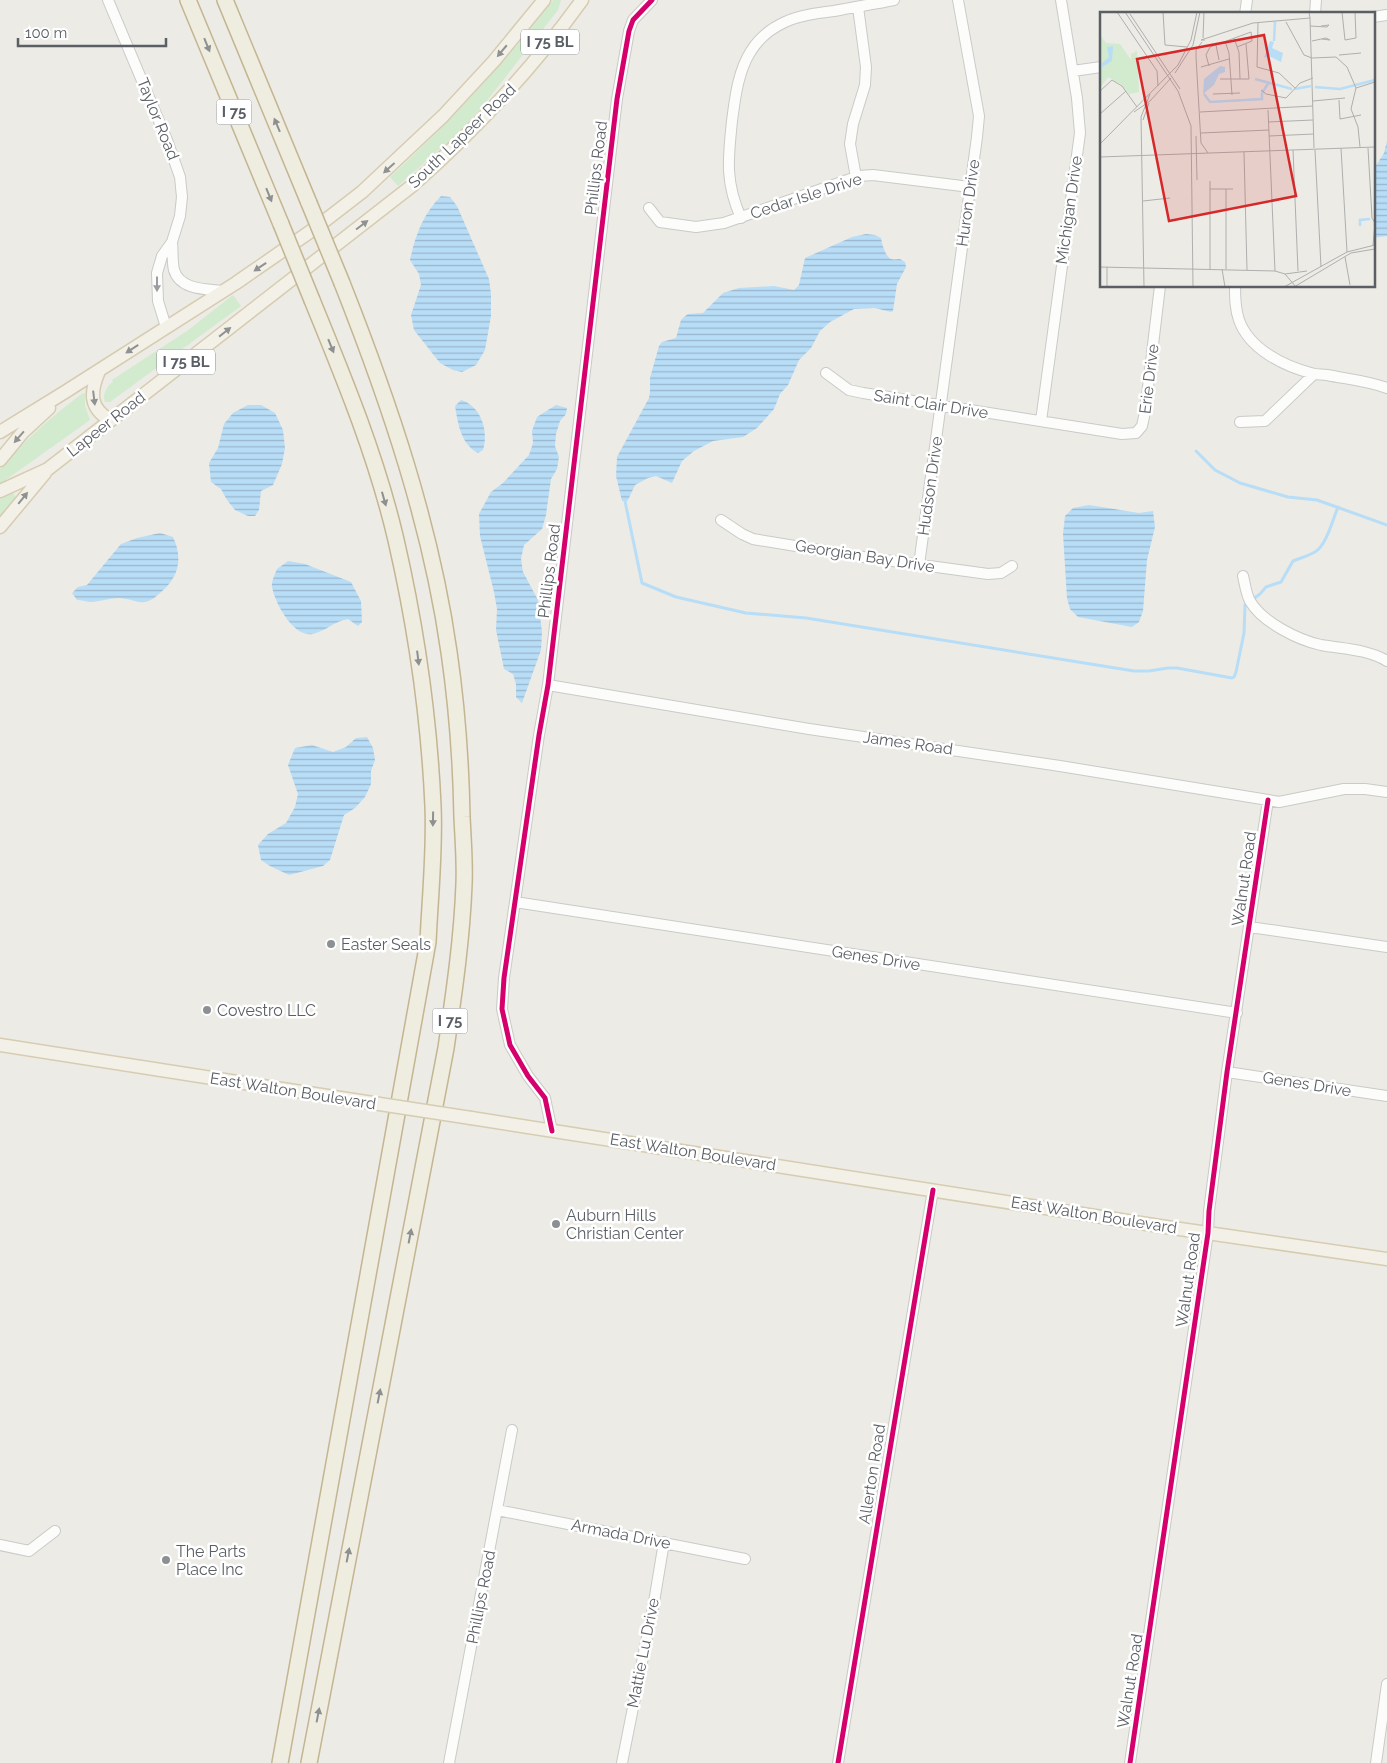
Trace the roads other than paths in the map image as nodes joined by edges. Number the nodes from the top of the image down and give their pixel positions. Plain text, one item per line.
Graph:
1 (108, 0) edge
2 (188, 0) edge
3 (225, 0) edge
4 (544, 0) edge
5 (894, 0) edge
6 (958, 0) edge
7 (1061, 0) edge
8 (579, 2) edge
9 (648, 3) edge
10 (858, 6) junction
11 (1387, 15) edge
12 (1374, 17) edge
13 (1100, 67) edge
14 (1073, 71) junction
15 (856, 178) junction
16 (970, 187) junction
17 (649, 208) dead end
18 (741, 218) junction
19 (172, 242) junction
20 (324, 254) joint
21 (1160, 288) edge
22 (1235, 288) edge
23 (223, 291) junction
24 (166, 327) junction
25 (99, 370) junction
26 (826, 373) dead end
27 (1314, 374) junction
28 (1387, 388) edge
29 (65, 392) junction
30 (940, 406) junction
31 (110, 420) junction
32 (1041, 421) junction
33 (1240, 422) dead end
34 (0, 432) edge
35 (0, 460) edge
36 (48, 469) junction
37 (0, 491) edge
38 (721, 520) dead end
39 (0, 527) edge
40 (919, 565) junction
41 (1012, 566) dead end
42 (1243, 576) dead end
43 (1387, 661) edge
44 (548, 685) junction
45 (1387, 792) edge
46 (1268, 800) junction
47 (515, 902) junction
48 (1250, 927) junction
49 (1387, 947) edge
50 (1236, 1013) junction
51 (0, 1045) edge
52 (1227, 1072) junction
53 (1387, 1096) edge
54 (552, 1130) junction
55 (933, 1190) junction
56 (1208, 1233) junction
57 (1387, 1259) edge
58 (512, 1430) dead end
59 (497, 1510) junction
60 (55, 1531) dead end
61 (664, 1542) junction
62 (0, 1545) edge
63 (745, 1559) dead end
64 (1387, 1684) edge
65 (280, 1763) edge
66 (309, 1763) edge
67 (449, 1763) edge
68 (622, 1763) edge
69 (838, 1763) edge
70 (1130, 1763) edge
71 (1376, 1763) edge

1 - 19 street, Taylor Road
2 -> 65 highway, I 75, bridge
66 -> 3 highway, I 75, bridge
4 -> 23 main road, South Lapeer Road / I 75 BL
5 - 10 street
6 - 16 street, Huron Drive
7 - 14 street, Michigan Drive
20 -> 8 main road, South Lapeer Road / I 75 BL
9 - 44 street, Phillips Road
10 - 15 street
10 - 18 street
11 - 12 street
13 - 14 street
14 - 32 street, Michigan Drive
15 - 16 street, Cedar Isle Drive
15 - 18 street, Cedar Isle Drive
16 - 30 street, Huron Drive
17 - 18 street, Cedar Isle Drive
19 - 23 street, Taylor Road
19 -> 24 street, Taylor Road
31 -> 20 main road, Lapeer Road / I 75 BL
21 - 32 street, Erie Drive
22 - 27 street
23 - 24 main road, I 75 BL
24 -> 25 main road, I 75 BL
25 - 29 main road, I 75 BL
25 -> 31 main road
26 - 30 street, Saint Clair Drive
27 - 28 street
27 - 33 street
29 - 34 main road, I 75 BL
29 -> 35 main road
30 - 32 street, Saint Clair Drive
30 - 40 street, Hudson Drive
31 - 36 main road, Lapeer Road / I 75 BL
36 - 37 main road, Lapeer Road / I 75 BL
39 -> 36 main road
38 - 40 street, Georgian Bay Drive
40 - 41 street, Georgian Bay Drive
42 - 43 street
44 - 46 street, James Road
44 - 47 street, Phillips Road
45 - 46 street
46 - 48 street, Walnut Road
47 - 50 street, Genes Drive
47 - 54 street, Phillips Road
48 - 49 street
48 - 50 street, Walnut Road
50 - 52 street, Walnut Road
51 - 54 main road, East Walton Boulevard, bridge
52 - 53 street, Genes Drive
52 - 56 street, Walnut Road
54 - 55 main road, East Walton Boulevard
55 - 56 main road, East Walton Boulevard
55 - 69 street, Allerton Road
56 - 57 main road, East Walton Boulevard
56 - 70 street, Walnut Road
58 - 59 street, Phillips Road
59 - 61 street, Armada Drive
59 - 67 street, Phillips Road
60 - 62 street
61 - 63 street, Armada Drive
61 - 68 street, Mattie Lu Drive
64 - 71 street

